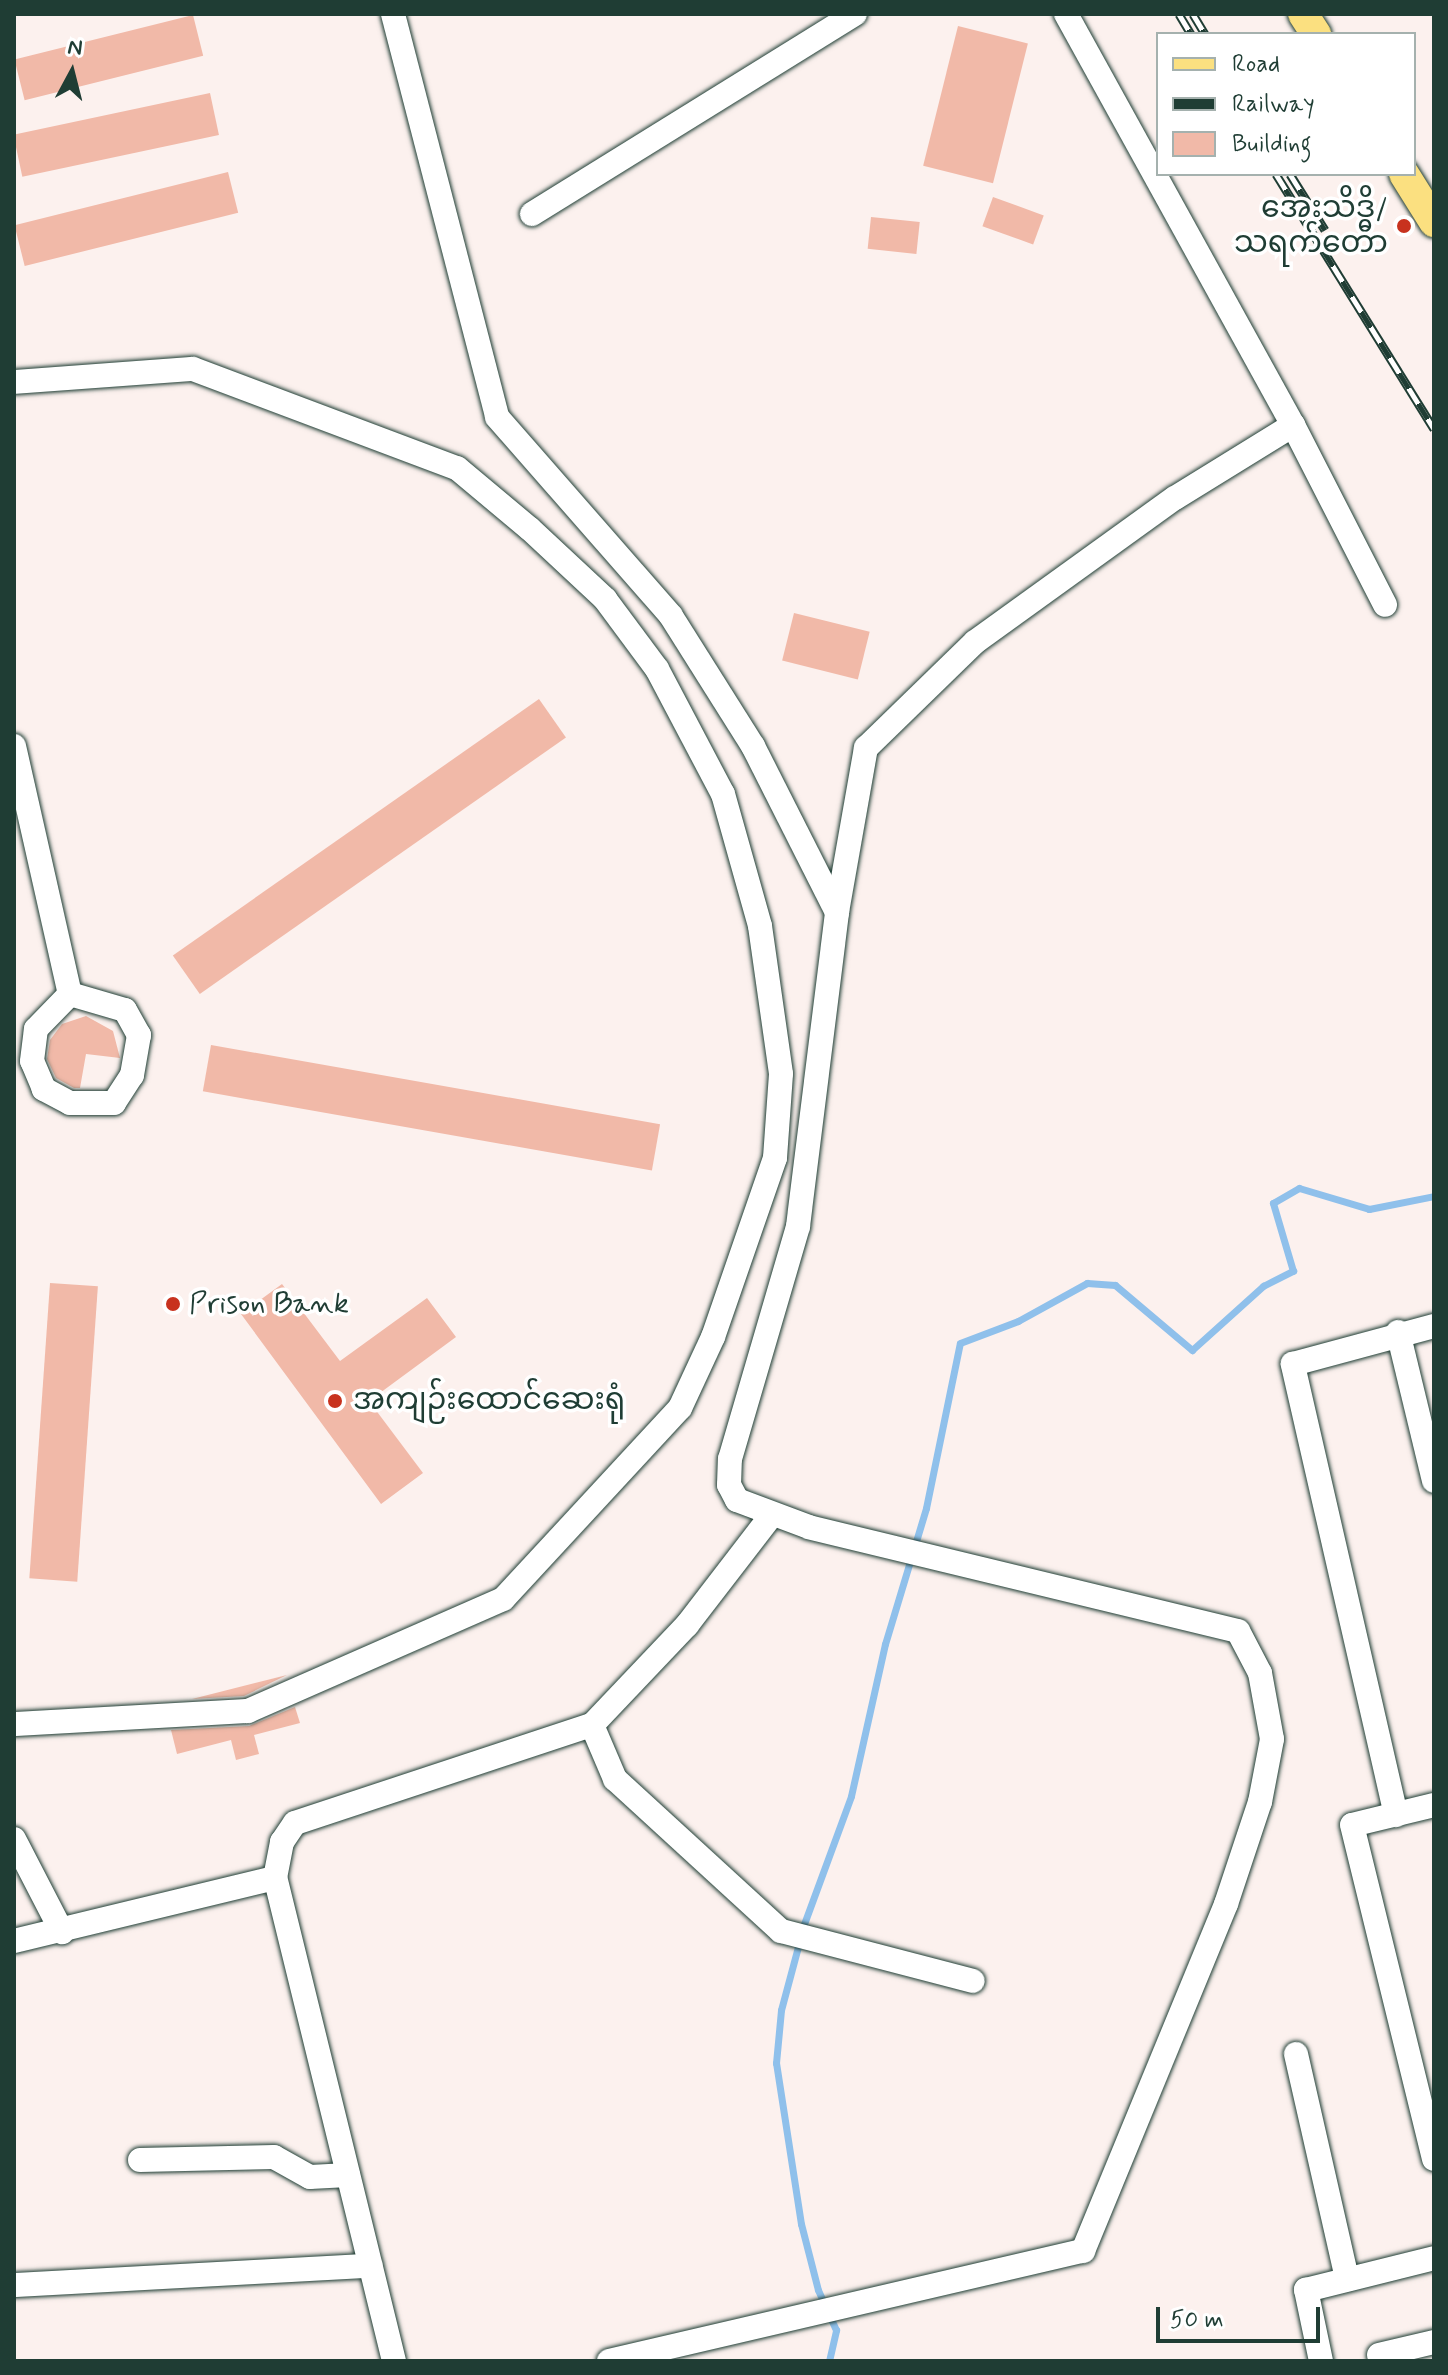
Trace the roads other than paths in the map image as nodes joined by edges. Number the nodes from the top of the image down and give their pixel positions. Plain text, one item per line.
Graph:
1 (393, 14) edge
2 (855, 14) edge
3 (1066, 14) edge
4 (1303, 14) edge
5 (1315, 32) edge
6 (1405, 176) edge
7 (532, 214) dead end
8 (1434, 222) edge
9 (14, 382) edge
10 (1293, 425) junction
11 (1385, 605) dead end
12 (14, 746) edge
13 (837, 912) junction
14 (70, 994) junction
15 (1434, 1326) edge
16 (1398, 1332) junction
17 (1434, 1481) edge
18 (771, 1516) junction
19 (14, 1724) edge
20 (592, 1725) junction
21 (1434, 1805) edge
22 (1396, 1815) junction
23 (14, 1839) edge
24 (275, 1878) junction
25 (62, 1932) junction
26 (14, 1941) edge
27 (973, 1981) dead end
28 (1296, 2054) dead end
29 (1434, 2159) edge
30 (140, 2160) dead end
31 (348, 2175) junction
32 (1434, 2258) edge
33 (370, 2266) junction
34 (1347, 2279) junction
35 (14, 2285) edge
36 (1434, 2342) edge
37 (1379, 2355) dead end
38 (394, 2361) edge
39 (609, 2361) edge
40 (1321, 2361) edge

1 - 13 street
2 - 7 street
3 - 10 street
4 - 5 main road
6 - 8 main road
9 - 19 street
10 - 11 street
10 - 13 street
12 - 14 street
13 - 18 street
14 - 14 street
15 - 16 street
16 - 17 street
16 - 22 street
18 - 20 street
18 - 39 street
20 - 24 street
20 - 27 street
21 - 22 street
22 - 29 street
23 - 25 street
24 - 25 street
24 - 31 street
25 - 26 street
28 - 34 street
30 - 31 street
31 - 33 street
32 - 34 street
33 - 35 street
33 - 38 street
34 - 40 street
36 - 37 street

